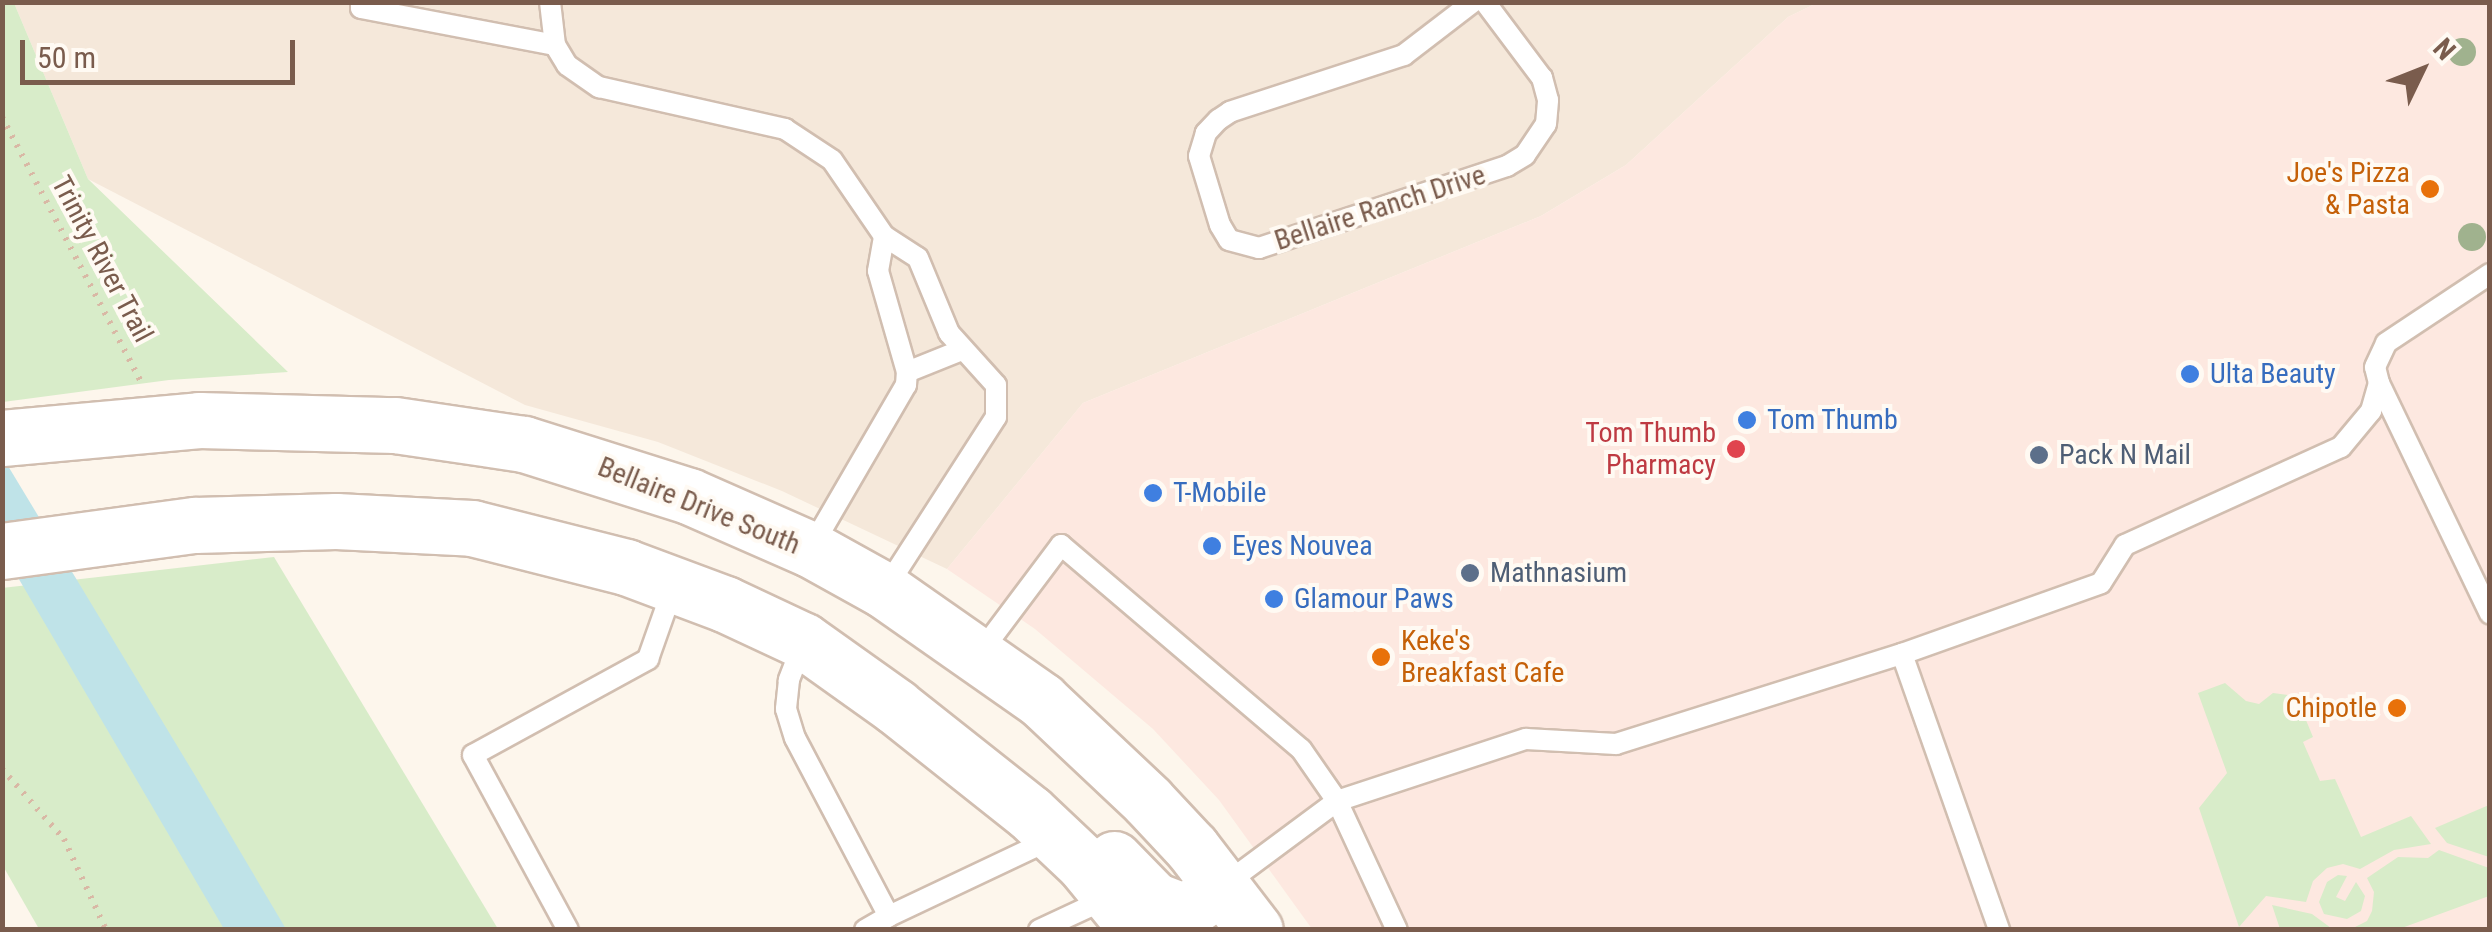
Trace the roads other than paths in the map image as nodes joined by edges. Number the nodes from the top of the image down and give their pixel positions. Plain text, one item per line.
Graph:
1 (360, 2) edge
2 (550, 2) edge
3 (1473, 2) edge
4 (1485, 2) edge
5 (555, 45) junction
6 (884, 236) junction
7 (2490, 274) edge
8 (962, 350) junction
9 (907, 372) junction
10 (2379, 384) junction
11 (2, 438) edge
12 (810, 549) junction
13 (2, 552) edge
14 (675, 584) junction
15 (884, 590) junction
16 (2490, 614) edge
17 (804, 641) junction
18 (980, 653) junction
19 (1902, 654) junction
20 (938, 738) junction
21 (1336, 802) junction
22 (1056, 837) junction
23 (1223, 886) junction
24 (1125, 913) edge
25 (889, 916) junction
26 (568, 930) edge
27 (865, 930) edge
28 (1039, 930) edge
29 (1255, 930) edge
30 (1397, 930) edge
31 (1999, 930) edge

1 - 5 lane
2 - 5 lane
3 - 4 lane, Bellaire Ranch Drive
5 - 6 lane
6 - 8 lane
6 - 9 lane
7 - 10 lane
8 - 9 lane
8 - 15 lane
9 - 12 lane
10 - 16 lane
10 - 19 lane
11 - 12 main road, Bellaire Drive South
12 - 15 main road, Bellaire Drive South
12 - 17 main road
13 - 14 main road
14 - 17 main road
14 - 26 lane
15 - 17 main road
15 - 18 main road, Bellaire Drive South
17 - 20 main road
17 - 25 lane
18 - 21 lane
18 - 23 main road, Bellaire Drive South
19 - 21 lane
19 - 31 lane
20 - 22 main road
20 - 23 main road
21 - 23 lane
21 - 30 lane
22 - 24 main road
22 - 25 lane
23 - 29 main road, Bellaire Drive South
24 - 28 lane
25 - 27 lane

